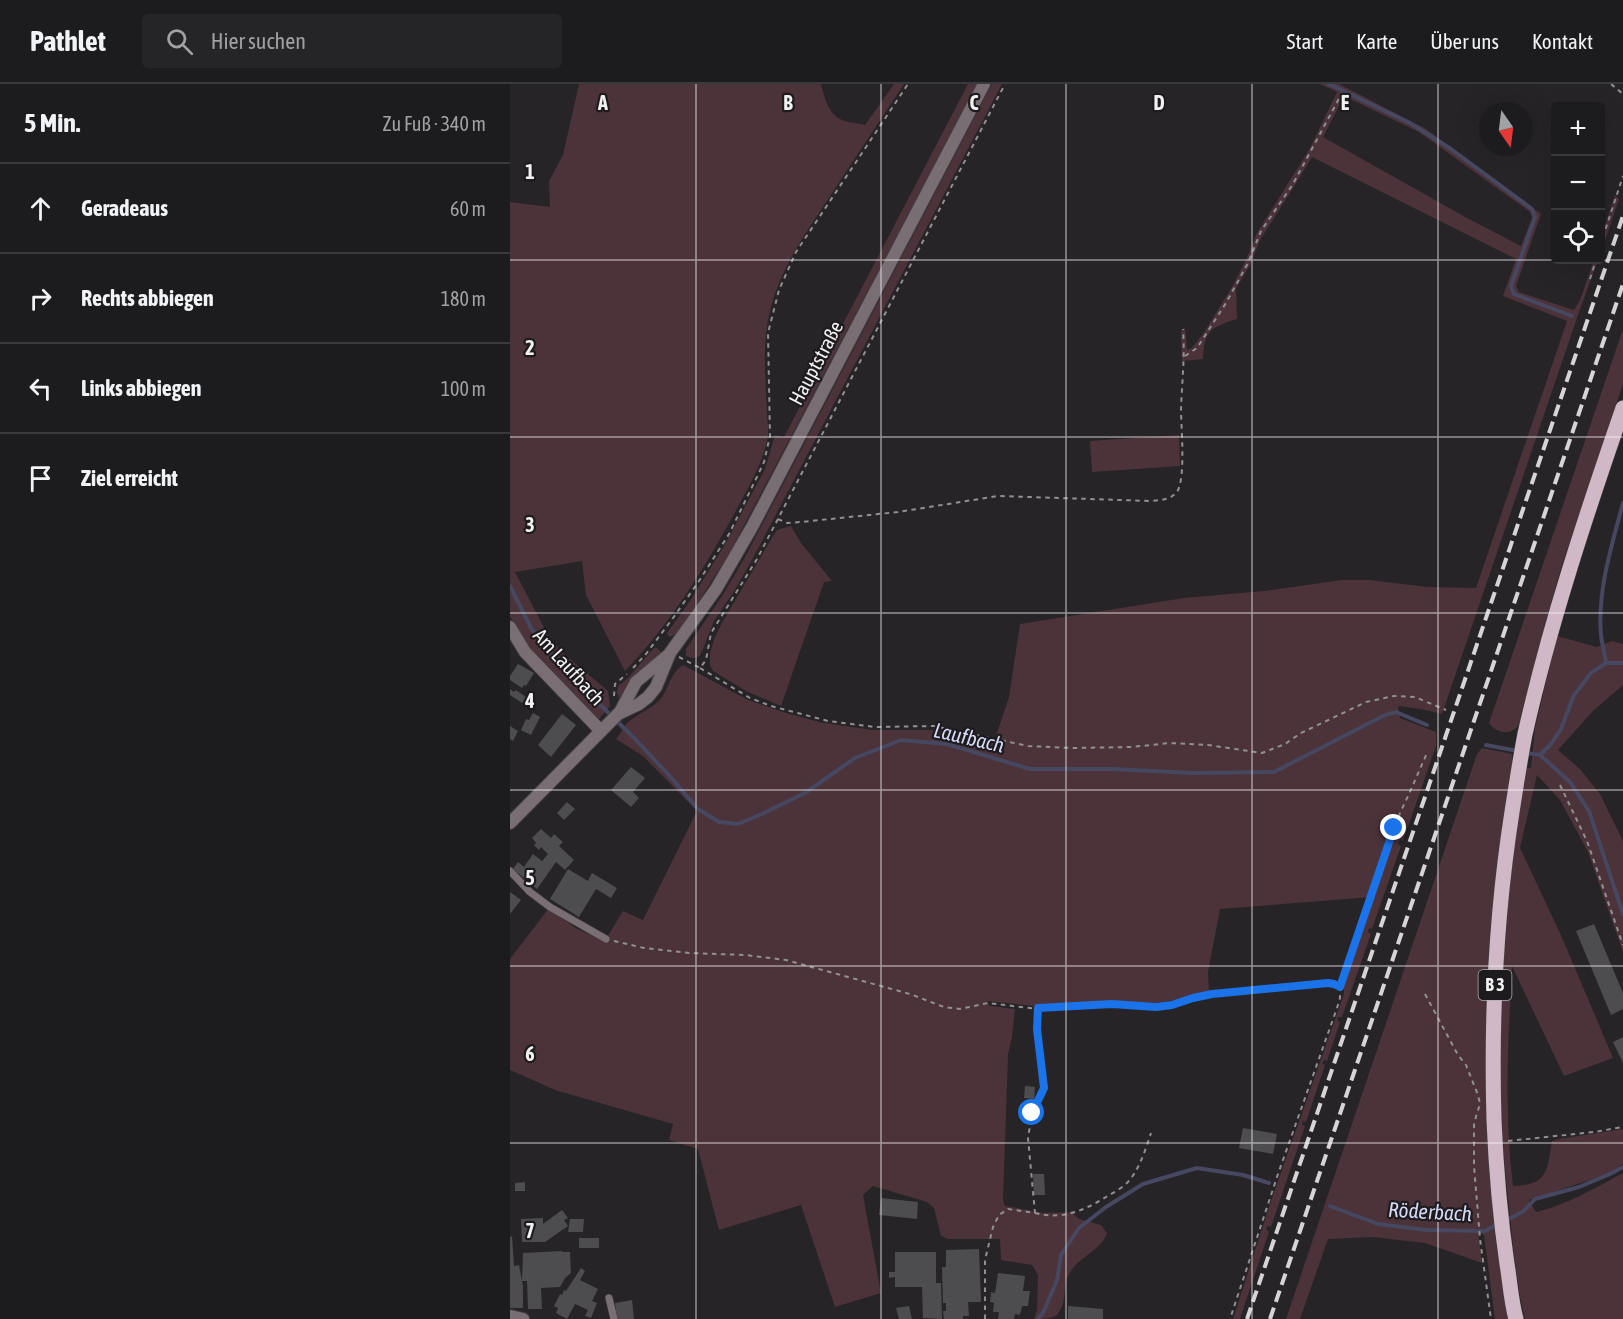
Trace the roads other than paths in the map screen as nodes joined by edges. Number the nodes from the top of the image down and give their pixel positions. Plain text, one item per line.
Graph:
1 (984, 84) edge
2 (1623, 408) edge
3 (510, 627) edge
4 (676, 655) junction
5 (612, 720) junction
6 (510, 823) edge
7 (510, 871) edge
8 (606, 939) road end
9 (609, 1298) dead end
10 (510, 1316) edge
11 (523, 1319) edge
12 (614, 1319) edge
13 (1516, 1319) edge

1 - 4 street, Hauptstraße
2 - 13 main road, B 3
3 - 5 street, Am Laufbach
4 - 5 street, Hauptstraße
4 - 5 street, Hauptstraße
5 - 6 street, Hauptstraße
7 - 8 lane
9 - 12 lane
10 - 11 street

